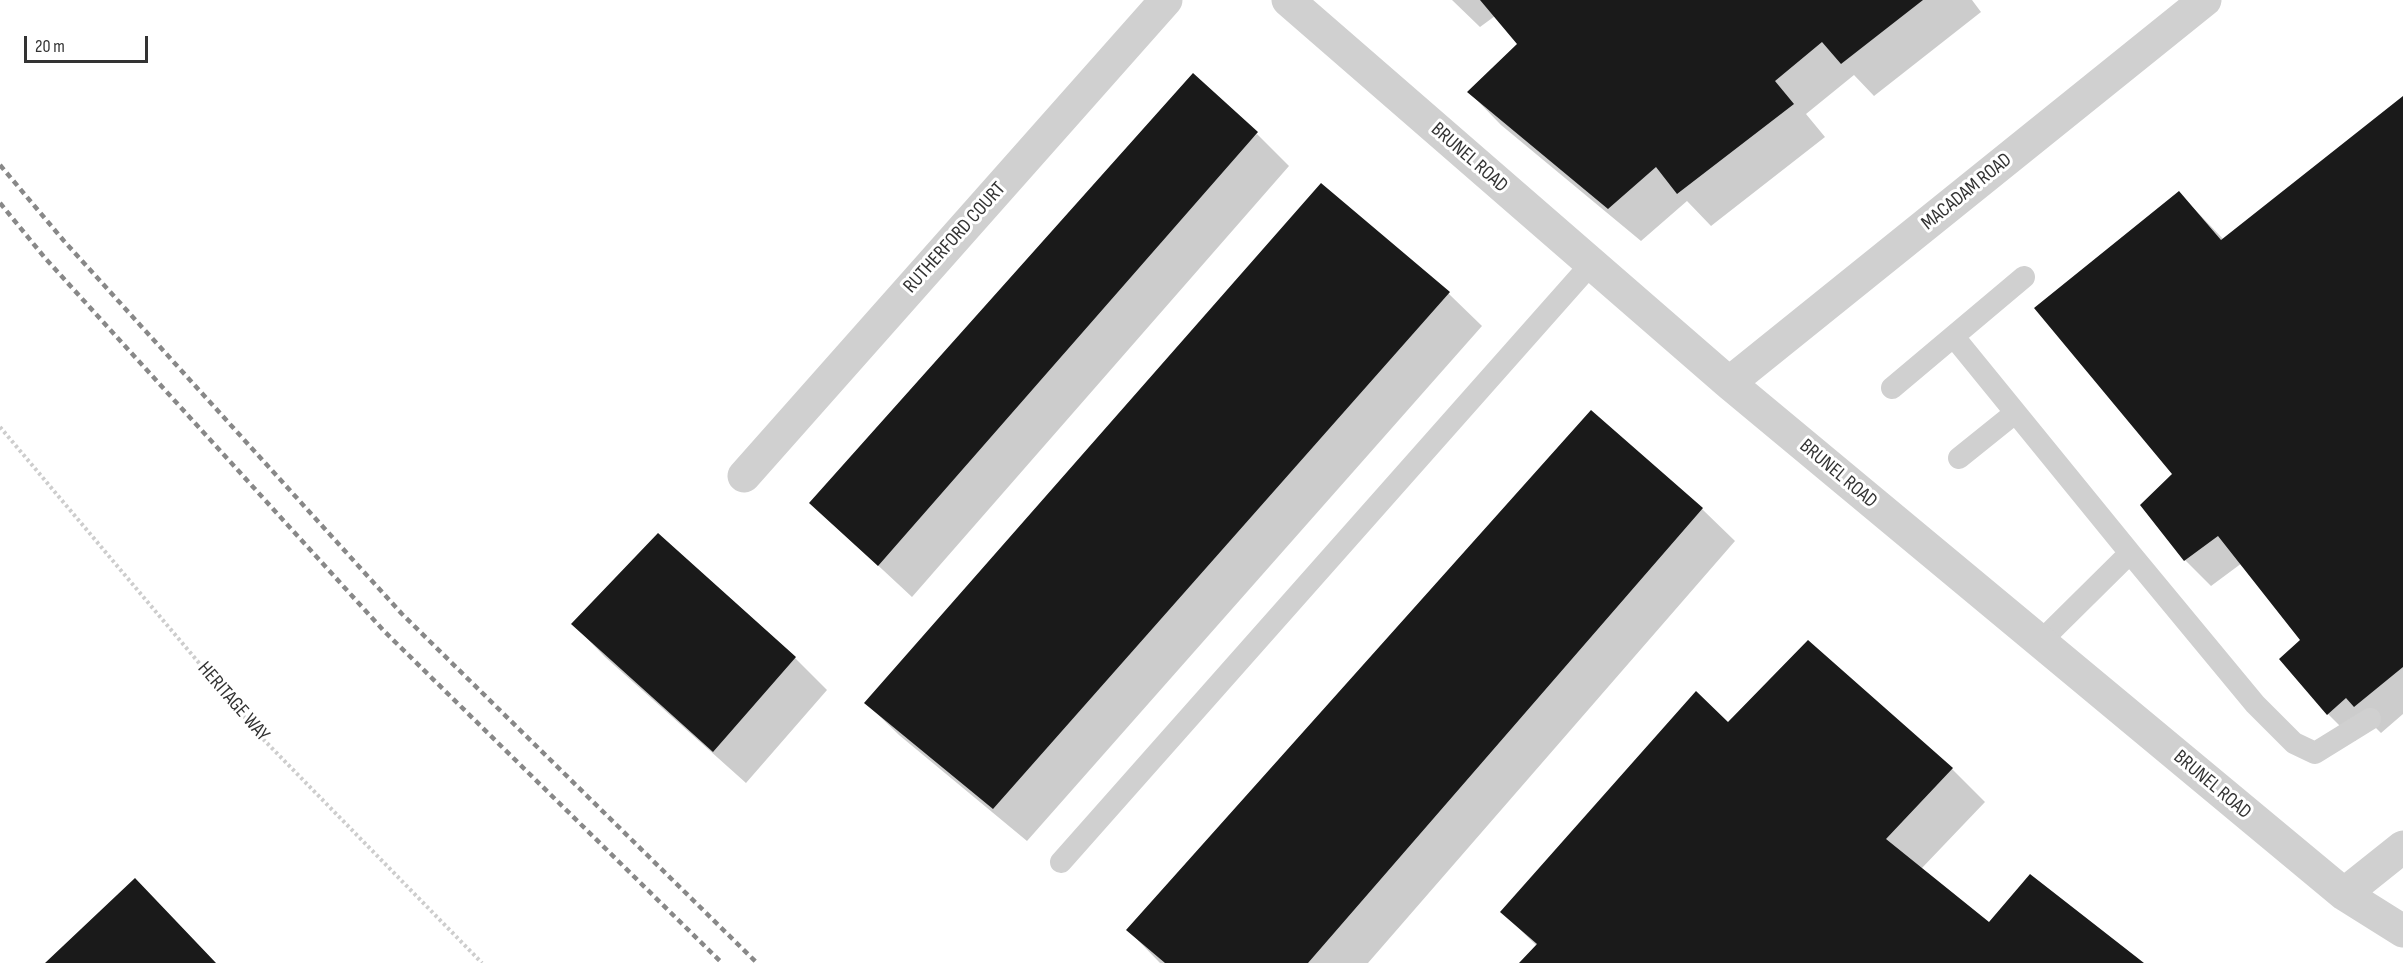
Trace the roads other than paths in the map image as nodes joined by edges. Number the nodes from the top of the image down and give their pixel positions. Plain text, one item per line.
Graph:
1 (1166, 0) edge
2 (1288, 0) edge
3 (2200, 1) edge
4 (1591, 264) junction
5 (2024, 277) dead end
6 (1954, 337) junction
7 (1729, 383) junction
8 (1892, 388) dead end
9 (2016, 413) junction
10 (1959, 458) dead end
11 (744, 476) dead end
12 (2130, 554) junction
13 (2040, 642) junction
14 (2370, 719) dead end
15 (2403, 847) edge
16 (1061, 862) dead end
17 (2344, 894) junction
18 (2403, 932) edge

1 - 11 street, RUTHERFORD COURT
2 - 4 street, BRUNEL ROAD
3 - 7 street, MACADAM ROAD
4 - 7 street, BRUNEL ROAD
4 - 16 lane
5 - 6 lane
6 - 8 lane
6 - 9 lane
7 - 13 street, BRUNEL ROAD
9 - 10 lane
9 - 12 lane
12 - 13 lane
12 - 14 lane
13 - 17 street, BRUNEL ROAD
15 - 17 street
17 - 18 street, BRUNEL ROAD

